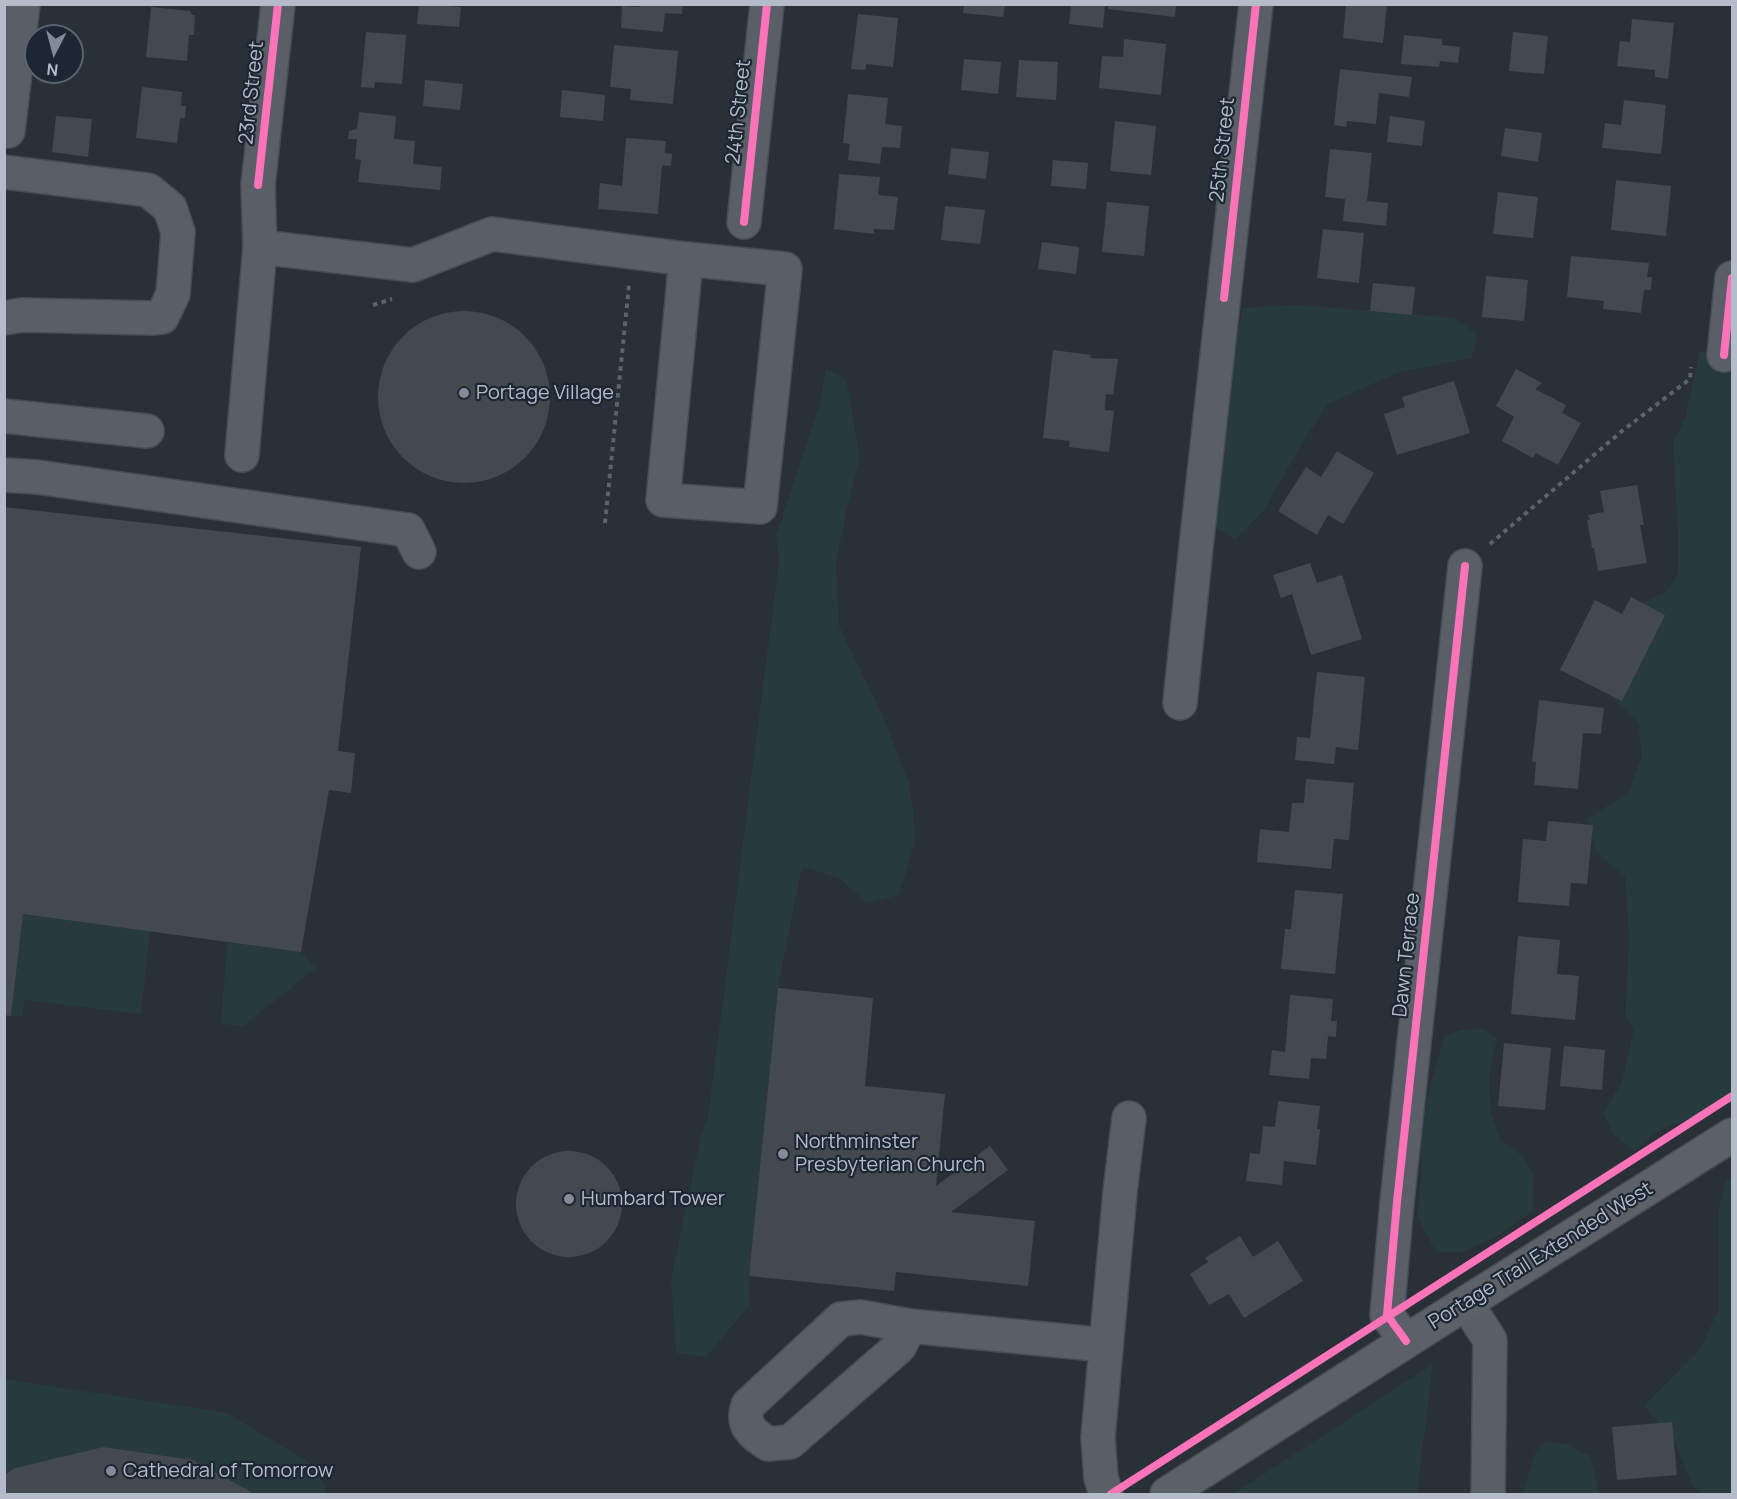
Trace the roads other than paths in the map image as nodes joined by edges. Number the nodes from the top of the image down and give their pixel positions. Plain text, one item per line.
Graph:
1 (23, 4) edge
2 (278, 4) edge
3 (767, 4) edge
4 (1256, 4) edge
5 (8, 131) dead end
6 (4, 172) edge
7 (4, 188) edge
8 (744, 222) dead end
9 (260, 247) junction
10 (686, 260) junction
11 (1732, 278) edge
12 (4, 318) edge
13 (152, 318) junction
14 (1724, 351) road end
15 (4, 416) edge
16 (147, 431) dead end
17 (242, 455) dead end
18 (4, 474) edge
19 (419, 552) dead end
20 (1465, 566) road end
21 (1180, 703) dead end
22 (1130, 1118) dead end
23 (1732, 1135) edge
24 (1466, 1303) junction
25 (910, 1326) junction
26 (1406, 1341) junction
27 (1105, 1345) junction
28 (1106, 1494) edge
29 (1167, 1494) edge
30 (1488, 1494) edge

1 - 5 street
2 - 9 street, 23rd Street
3 - 8 street, 24th Street
4 - 21 street, 25th Street
6 - 13 street
7 - 13 street
9 - 10 street
9 - 17 street, 23rd Street
10 - 10 street
11 - 14 street
12 - 13 street
15 - 16 street
18 - 19 street
20 - 26 street, Dawn Terrace
22 - 27 street
23 - 24 main road, Portage Trail Extended West
24 - 26 main road, Portage Trail Extended West
24 - 30 street
25 - 25 street
25 - 27 street
26 - 29 main road, Portage Trail Extended West
27 - 28 street

